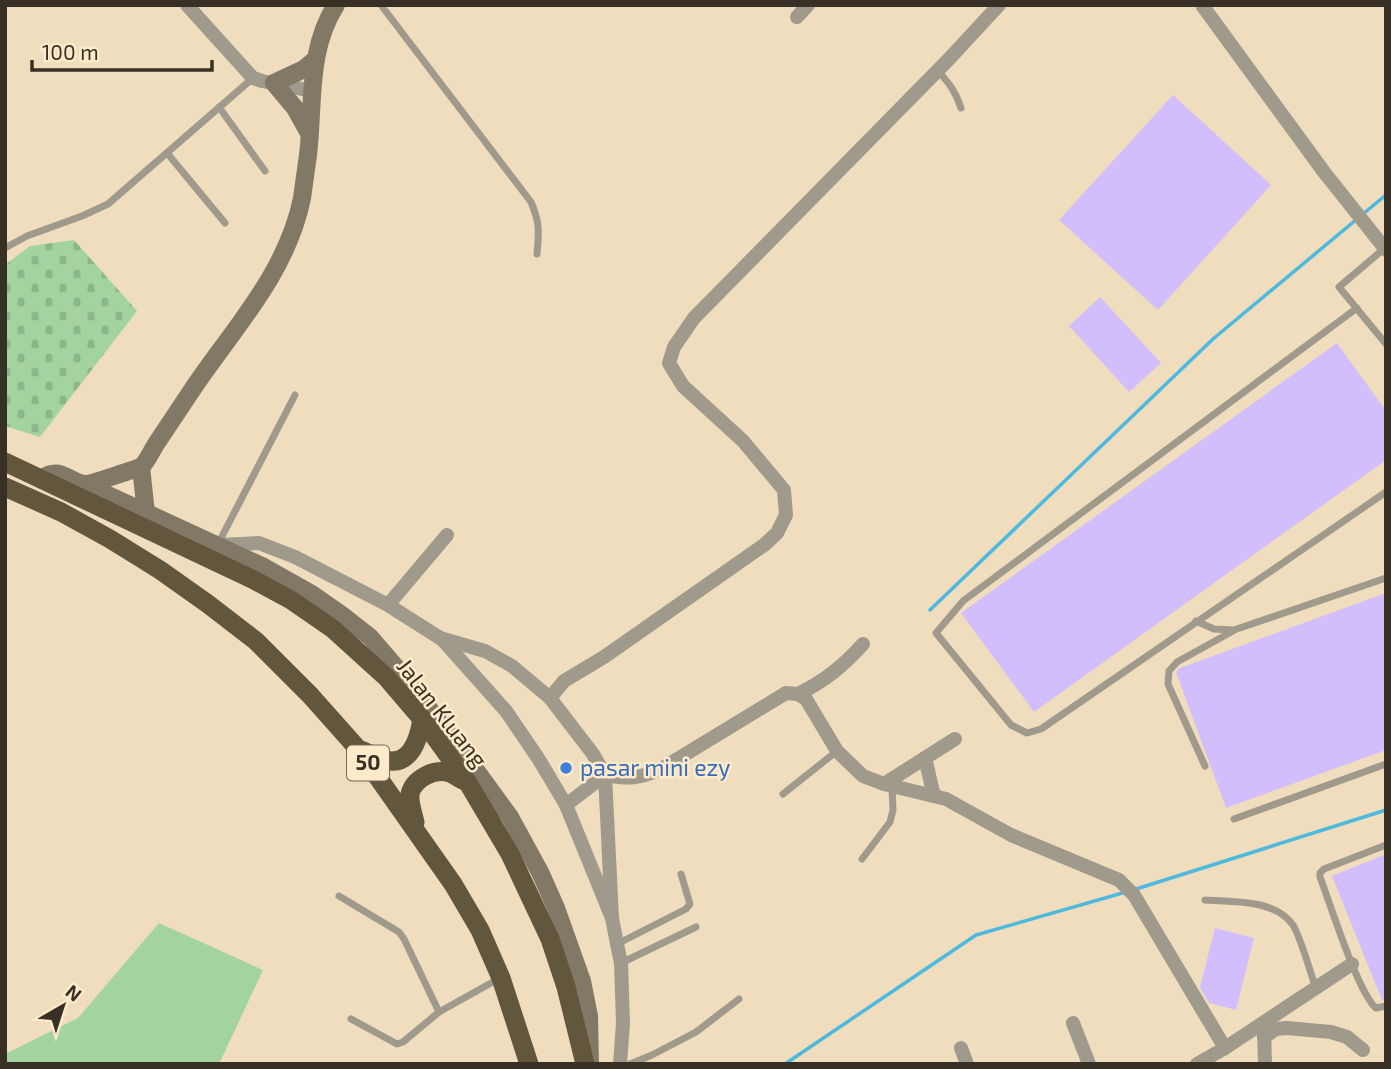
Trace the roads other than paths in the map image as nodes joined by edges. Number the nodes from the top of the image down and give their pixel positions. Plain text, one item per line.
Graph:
1 (187, 5) edge
2 (336, 5) edge
3 (381, 5) edge
4 (808, 5) edge
5 (999, 5) edge
6 (1202, 5) edge
7 (797, 17) dead end
8 (316, 59) junction
9 (937, 70) junction
10 (253, 78) junction
11 (274, 83) junction
12 (312, 91) junction
13 (219, 107) junction
14 (961, 108) dead end
15 (309, 133) junction
16 (167, 153) junction
17 (265, 171) dead end
18 (225, 223) dead end
19 (5, 248) edge
20 (1385, 249) edge
21 (537, 254) dead end
22 (1357, 308) junction
23 (1386, 344) edge
24 (295, 395) dead end
25 (5, 462) edge
26 (141, 467) junction
27 (42, 478) junction
28 (86, 485) junction
29 (5, 487) edge
30 (1386, 492) edge
31 (146, 513) junction
32 (447, 536) dead end
33 (217, 545) junction
34 (1386, 578) edge
35 (388, 605) junction
36 (1196, 621) junction
37 (1234, 630) junction
38 (440, 638) junction
39 (863, 644) dead end
40 (798, 694) junction
41 (550, 698) junction
42 (422, 719) junction
43 (955, 739) dead end
44 (358, 749) junction
45 (837, 751) junction
46 (925, 758) junction
47 (1386, 764) edge
48 (1205, 766) dead end
49 (605, 775) junction
50 (468, 783) junction
51 (888, 785) junction
52 (783, 794) dead end
53 (934, 796) junction
54 (566, 805) junction
55 (1234, 819) dead end
56 (416, 830) junction
57 (1386, 845) edge
58 (862, 859) dead end
59 (681, 874) dead end
60 (339, 896) dead end
61 (1205, 900) dead end
62 (612, 918) junction
63 (696, 927) dead end
64 (617, 944) junction
65 (621, 963) junction
66 (1352, 964) junction
67 (501, 978) junction
68 (1316, 988) junction
69 (739, 999) dead end
70 (1386, 1006) edge
71 (439, 1012) junction
72 (351, 1019) dead end
73 (1073, 1023) dead end
74 (1264, 1030) junction
75 (961, 1048) dead end
76 (1225, 1048) junction
77 (1363, 1050) dead end
78 (529, 1064) edge
79 (587, 1064) edge
80 (620, 1064) edge
81 (630, 1064) edge
82 (967, 1064) edge
83 (1088, 1064) edge
84 (1197, 1064) edge
85 (1265, 1064) edge

1 - 10 street
2 - 8 main road
3 - 21 lane
4 - 7 street
5 - 9 street
6 - 20 street
8 - 11 main road
8 - 12 main road
9 - 14 lane
9 - 41 street
10 - 11 street
10 - 13 lane
11 - 12 street
11 - 15 main road
12 - 15 main road
13 - 16 lane
13 - 17 lane
15 - 26 main road
16 - 18 lane
16 - 19 lane
20 - 22 lane
22 - 23 lane
22 - 36 lane
24 - 33 lane
25 - 27 highway, Jalan Kluang
26 - 28 main road
26 - 31 main road
27 - 28 main road
27 - 42 highway, Jalan Kluang
28 - 31 main road
29 - 44 highway, 50
30 - 36 lane
31 - 33 main road
32 - 35 street
33 - 35 street
33 - 79 main road
34 - 37 lane
35 - 38 street
36 - 37 lane
37 - 48 lane
38 - 41 street
38 - 54 street
39 - 40 street
40 - 45 street
40 - 49 street
41 - 49 street
42 - 44 highway
42 - 50 highway, Jalan Kluang
43 - 46 street
44 - 56 highway, 50
45 - 51 street
45 - 52 lane
46 - 51 street
46 - 53 street
47 - 55 lane
49 - 54 street
49 - 62 street
50 - 56 highway
50 - 79 highway, Jalan Kluang
51 - 53 street
51 - 58 lane
53 - 76 street
54 - 62 street
56 - 67 highway, 50
57 - 66 lane
59 - 64 lane
60 - 71 lane
61 - 68 lane
62 - 64 street
63 - 65 lane
64 - 65 street
65 - 80 street
66 - 68 street
66 - 70 lane
67 - 71 lane
67 - 78 highway, 50
68 - 74 street
69 - 81 lane
71 - 72 lane
73 - 83 street
74 - 76 street
74 - 77 street
74 - 85 street
75 - 82 street
76 - 84 street

